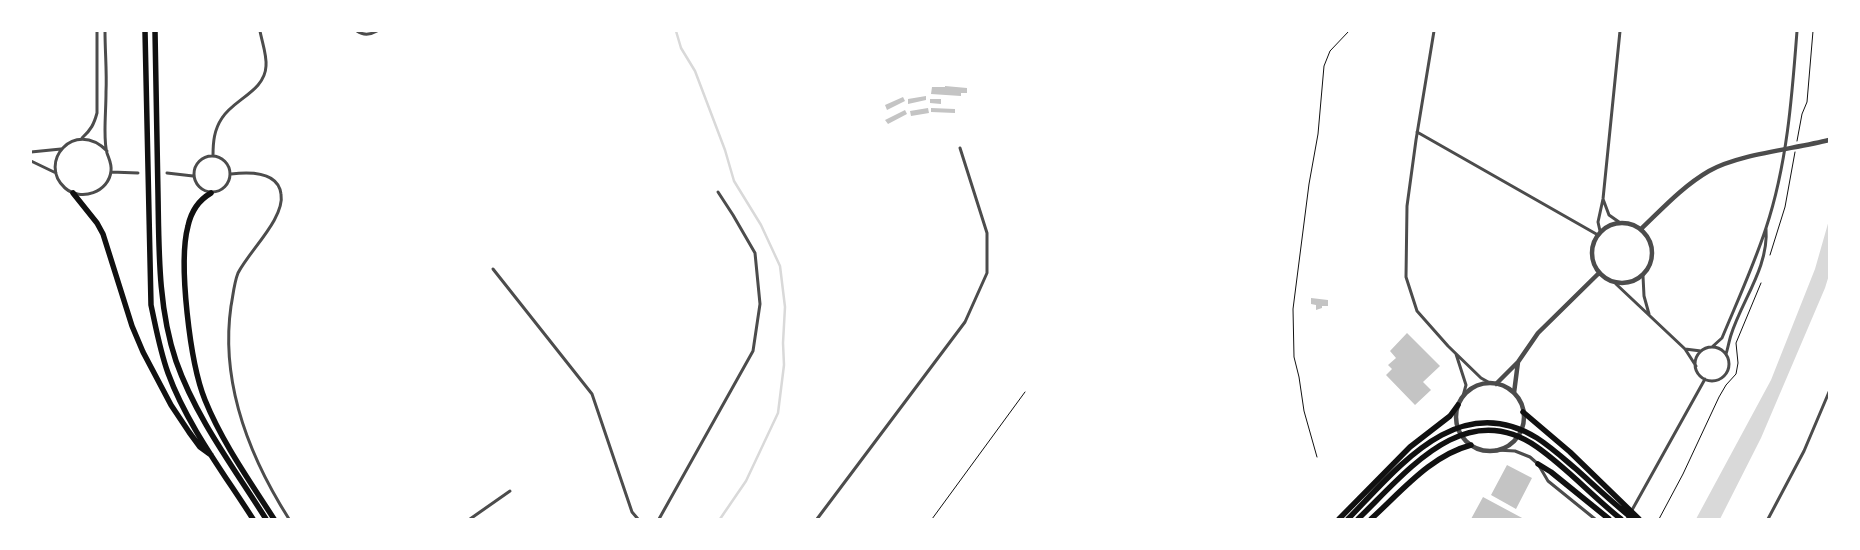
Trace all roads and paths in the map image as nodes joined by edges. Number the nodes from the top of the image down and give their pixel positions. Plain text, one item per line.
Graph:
1 (97, 31) edge
2 (105, 31) edge
3 (145, 31) edge
4 (155, 31) edge
5 (260, 31) edge
6 (357, 31) edge
7 (377, 31) edge
8 (1349, 31) edge
9 (1434, 31) edge
10 (1620, 31) edge
11 (1797, 31) edge
12 (1813, 31) edge
13 (1417, 132) junction
14 (82, 139) junction
15 (1829, 140) edge
16 (1797, 142) dead end
17 (960, 148) dead end
18 (62, 149) junction
19 (107, 151) junction
20 (1796, 151) dead end
21 (31, 152) edge
22 (213, 156) junction
23 (31, 161) edge
24 (111, 172) junction
25 (56, 173) junction
26 (138, 173) dead end
27 (167, 173) dead end
28 (230, 174) junction
29 (194, 176) junction
30 (718, 192) dead end
31 (73, 193) junction
32 (212, 193) junction
33 (1603, 199) junction
34 (1619, 222) junction
35 (1766, 228) junction
36 (1642, 229) junction
37 (1599, 233) junction
38 (1769, 257) dead end
39 (493, 269) dead end
40 (1599, 273) junction
41 (1643, 276) junction
42 (1761, 281) dead end
43 (1616, 284) junction
44 (1649, 314) junction
45 (1712, 347) junction
46 (1685, 349) junction
47 (1701, 351) junction
48 (1456, 353) junction
49 (1726, 354) junction
50 (1518, 362) junction
51 (1696, 366) junction
52 (1705, 379) junction
53 (1493, 383) junction
54 (1024, 392) dead end
55 (1829, 392) edge
56 (1514, 393) junction
57 (1463, 396) junction
58 (1458, 405) junction
59 (1523, 412) junction
60 (1471, 445) junction
61 (1496, 450) junction
62 (213, 456) junction
63 (1317, 457) dead end
64 (1538, 464) junction
65 (510, 491) dead end
66 (1616, 501) junction
67 (1608, 518) edge
68 (252, 519) edge
69 (266, 519) edge
70 (274, 519) edge
71 (289, 519) edge
72 (470, 519) edge
73 (638, 519) edge
74 (659, 519) edge
75 (817, 519) edge
76 (932, 519) edge
77 (1339, 519) edge
78 (1348, 519) edge
79 (1358, 519) edge
80 (1371, 519) edge
81 (1596, 519) edge
82 (1621, 519) edge
83 (1627, 519) edge
84 (1633, 519) edge
85 (1639, 519) edge
86 (1659, 519) edge
87 (1768, 519) edge

1 - 14 street
2 - 19 street
3 - 62 highway
4 - 69 highway
5 - 22 street
6 - 7 street
8 - 63 path
9 - 13 street
10 - 33 street
11 - 35 street
12 - 16 path
13 - 37 street
13 - 48 street
14 - 18 street
14 - 19 street
15 - 36 street
17 - 75 street
18 - 21 street
18 - 25 street
19 - 24 street
20 - 38 path
22 - 28 street
22 - 29 street
23 - 25 street
24 - 26 street
24 - 31 street
25 - 31 street
27 - 29 street
28 - 32 street
28 - 71 street
29 - 32 street
30 - 74 street
31 - 62 highway
32 - 70 highway
33 - 34 street
33 - 37 street
34 - 36 street
34 - 37 street
35 - 45 street
35 - 49 street
36 - 41 street
37 - 40 street
39 - 73 street
40 - 43 street
40 - 50 street
41 - 43 street
41 - 44 street
42 - 86 path
43 - 44 street
44 - 46 street
45 - 47 street
45 - 49 street
46 - 47 street
46 - 51 street
47 - 51 street
48 - 53 street
48 - 57 street
49 - 52 street
50 - 53 street
50 - 56 street
51 - 52 street
52 - 83 street
53 - 56 street
53 - 57 street
54 - 76 path
55 - 87 street
56 - 59 street
57 - 58 street
58 - 60 street
58 - 77 highway
59 - 61 street
59 - 66 highway
60 - 61 street
60 - 80 highway
61 - 64 street
62 - 68 highway
64 - 67 highway
64 - 81 street
65 - 72 street
66 - 78 highway
66 - 84 highway
66 - 85 highway
79 - 82 highway

